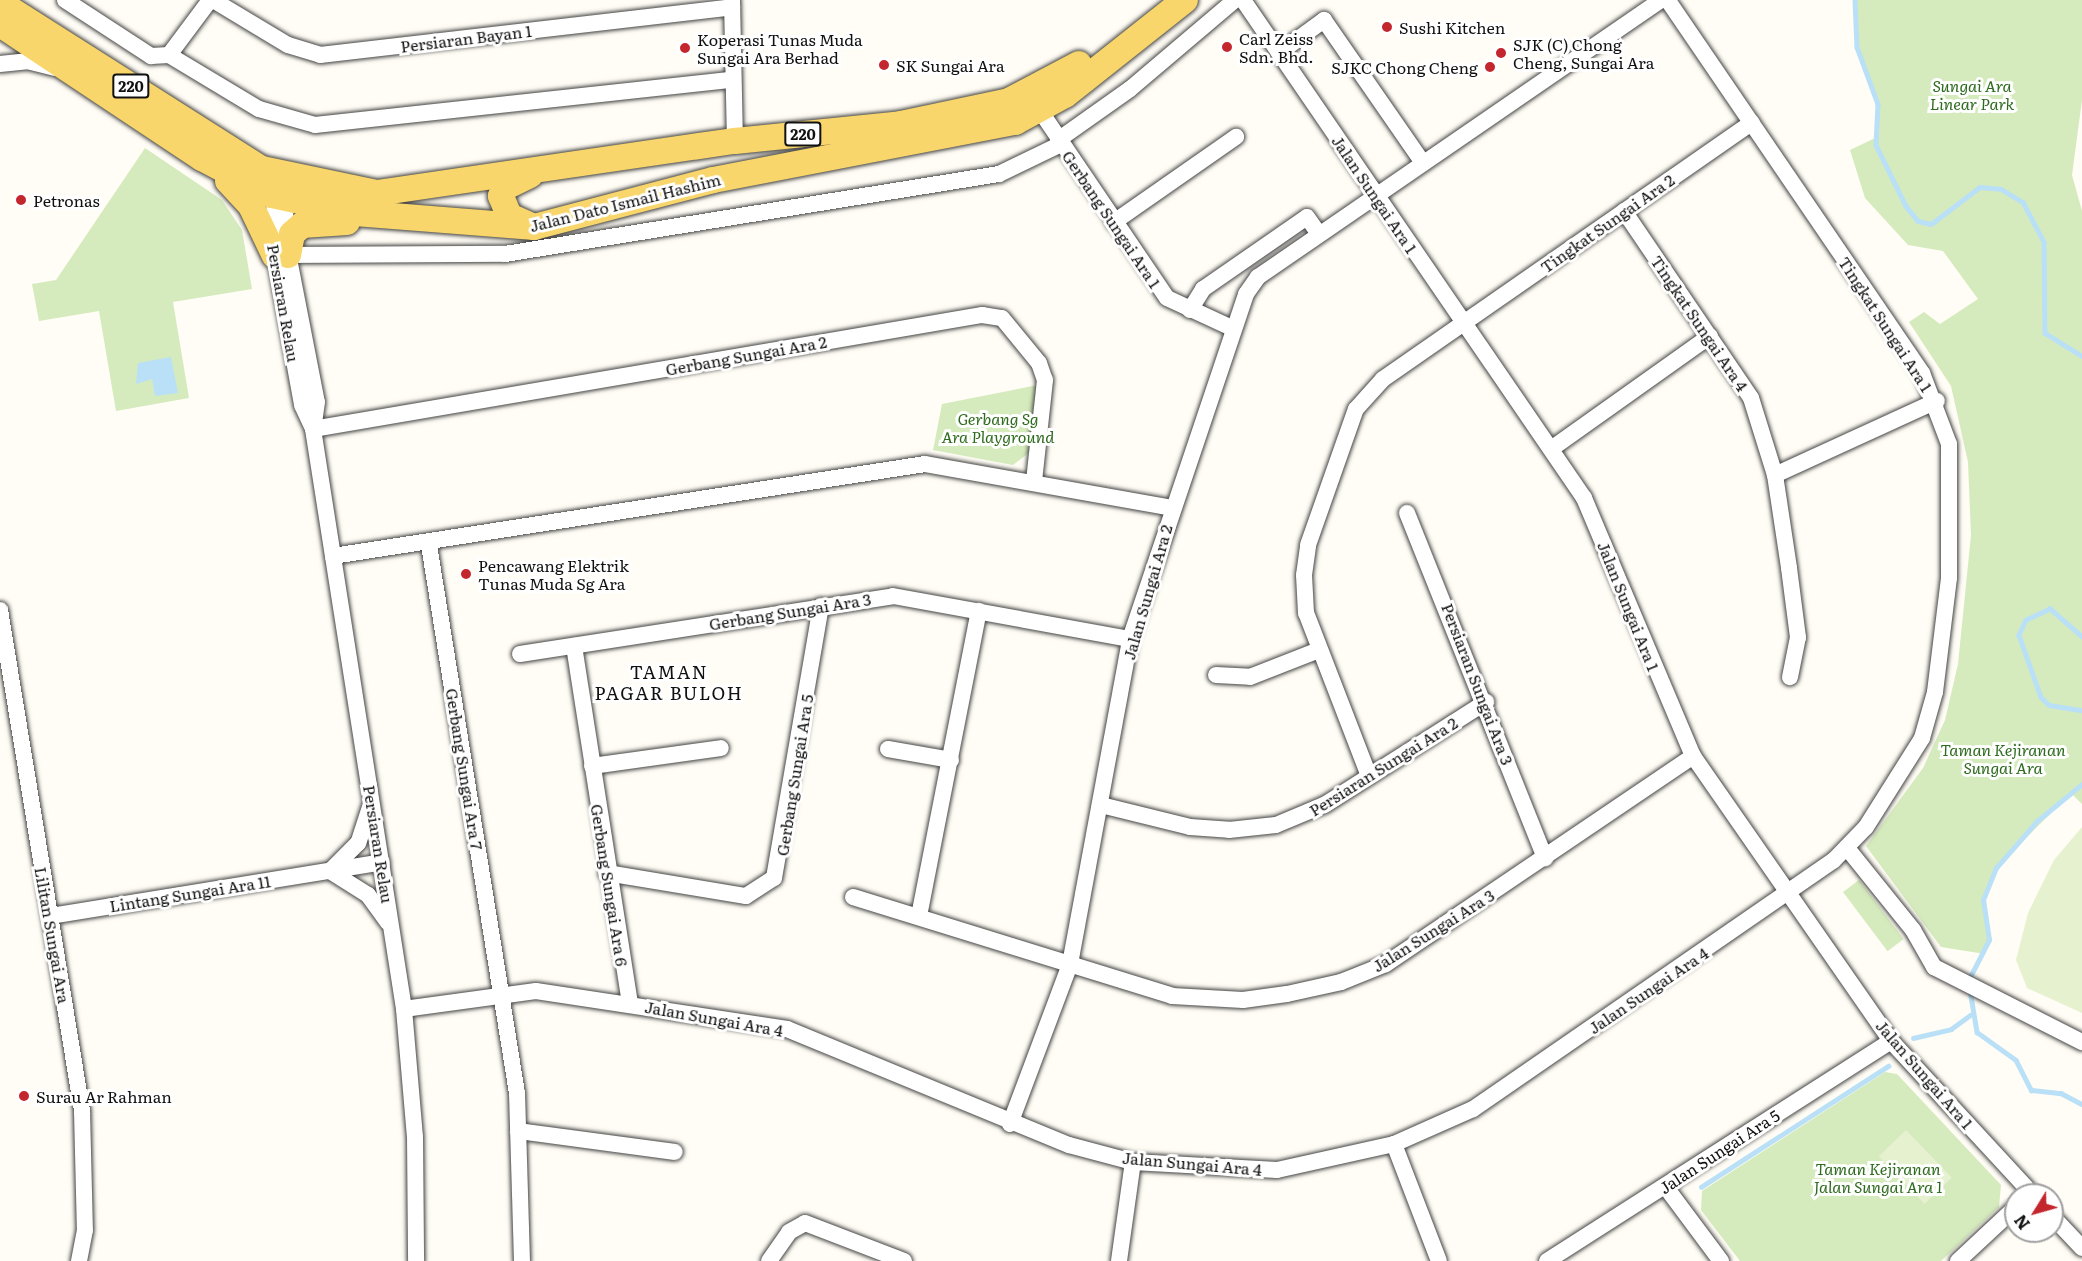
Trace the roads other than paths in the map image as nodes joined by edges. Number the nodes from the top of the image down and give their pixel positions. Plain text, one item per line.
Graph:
1 (65, 0) edge
2 (211, 0) edge
3 (1159, 0) edge
4 (1185, 0) edge
5 (1235, 0) edge
6 (1243, 0) edge
7 (1661, 0) edge
8 (1668, 0) edge
9 (0, 3) edge
10 (732, 3) edge
11 (0, 24) edge
12 (1279, 53) junction
13 (169, 55) junction
14 (0, 64) edge
15 (78, 77) junction
16 (732, 80) junction
17 (1039, 109) junction
18 (1752, 123) junction
19 (1236, 137) dead end
20 (735, 141) junction
21 (1059, 142) junction
22 (202, 158) junction
23 (1423, 163) junction
24 (549, 169) junction
25 (281, 187) junction
26 (1376, 195) junction
27 (1624, 211) junction
28 (437, 221) junction
29 (1114, 222) junction
30 (534, 227) junction
31 (1318, 234) junction
32 (282, 255) junction
33 (1190, 310) junction
34 (1463, 322) junction
35 (1232, 328) junction
36 (1710, 336) junction
37 (1937, 401) junction
38 (313, 429) junction
39 (1551, 449) junction
40 (1775, 475) junction
41 (1034, 482) junction
42 (1171, 508) junction
43 (1407, 513) dead end
44 (429, 545) junction
45 (333, 556) junction
46 (821, 606) junction
47 (0, 610) edge
48 (979, 611) junction
49 (1130, 639) junction
50 (574, 645) junction
51 (1319, 650) junction
52 (520, 654) dead end
53 (1216, 675) dead end
54 (1790, 677) dead end
55 (1485, 702) junction
56 (722, 748) dead end
57 (888, 749) dead end
58 (1693, 756) junction
59 (951, 760) junction
60 (592, 766) junction
61 (1369, 776) junction
62 (372, 801) junction
63 (1101, 805) junction
64 (1847, 848) junction
65 (1545, 858) junction
66 (382, 862) junction
67 (330, 871) junction
68 (607, 873) junction
69 (1788, 894) junction
70 (853, 897) dead end
71 (50, 916) junction
72 (919, 916) junction
73 (392, 929) junction
74 (1070, 964) junction
75 (502, 993) junction
76 (630, 1003) junction
77 (404, 1009) junction
78 (1891, 1041) junction
79 (2082, 1042) edge
80 (1010, 1124) junction
81 (518, 1131) junction
82 (1394, 1144) junction
83 (675, 1152) dead end
84 (1133, 1162) junction
85 (2021, 1183) edge
86 (1665, 1186) junction
87 (2004, 1218) edge
88 (2064, 1229) edge
89 (2082, 1248) edge
90 (79, 1261) edge
91 (416, 1261) edge
92 (522, 1261) edge
93 (769, 1261) edge
94 (904, 1261) edge
95 (1119, 1261) edge
96 (1439, 1261) edge
97 (1547, 1261) edge
98 (1721, 1261) edge
99 (1958, 1261) edge

1 - 13 street
2 - 10 street, Persiaran Bayan 1
2 - 13 street
3 - 20 main road, Jalan Dato Ismail Hashim / 220
4 - 17 main road, Jalan Dato Ismail Hashim / 220
5 - 21 street
6 - 12 street, Jalan Sungai Ara 1
7 - 23 street
8 - 18 street, Tingkat Sungai Ara 1
9 - 25 main road, Jalan Dato Ismail Hashim / 220
10 - 16 street, Persiaran Bayan 1
11 - 15 main road, Jalan Dato Ismail Hashim / 220
12 - 23 street
12 - 26 street, Jalan Sungai Ara 1
13 - 16 street
14 - 15 street
15 - 22 main road, Jalan Dato Ismail Hashim / 220
16 - 20 street, Persiaran Bayan 1
17 - 21 street, Gerbang Sungai Ara 1
17 - 30 main road, Jalan Dato Ismail Hashim / 220
18 - 27 street, Tingkat Sungai Ara 2
18 - 37 street, Tingkat Sungai Ara 1
19 - 29 street
20 - 24 main road, Jalan Dato Ismail Hashim / 220
21 - 29 street, Gerbang Sungai Ara 1
21 - 32 street
22 - 25 main road, Jalan Dato Ismail Hashim / 220
22 - 32 main road
23 - 26 street
24 - 25 main road, Jalan Dato Ismail Hashim / 220
24 - 30 main road
25 - 28 main road, Jalan Dato Ismail Hashim / 220
25 - 32 street, Persiaran Relau
26 - 31 street, Jalan Sungai Ara 2
26 - 34 street, Jalan Sungai Ara 1
27 - 34 street, Tingkat Sungai Ara 2
27 - 36 street, Tingkat Sungai Ara 4
28 - 30 main road, Jalan Dato Ismail Hashim / 220
28 - 32 main road
29 - 33 street, Gerbang Sungai Ara 1
31 - 33 street
31 - 35 street, Jalan Sungai Ara 2
32 - 38 street, Persiaran Relau
33 - 35 street, Gerbang Sungai Ara 1
34 - 39 street, Jalan Sungai Ara 1
34 - 51 street, Tingkat Sungai Ara 2
35 - 42 street, Jalan Sungai Ara 2
36 - 39 street
36 - 40 street, Tingkat Sungai Ara 4
37 - 40 street
37 - 64 street, Tingkat Sungai Ara 1
38 - 41 street, Gerbang Sungai Ara 2
38 - 45 street, Persiaran Relau
39 - 58 street, Jalan Sungai Ara 1
40 - 54 street, Tingkat Sungai Ara 4
41 - 42 street
41 - 44 street
42 - 49 street, Jalan Sungai Ara 2
43 - 55 street, Persiaran Sungai Ara 3
44 - 45 street
44 - 75 street, Gerbang Sungai Ara 7
45 - 62 street, Persiaran Relau
46 - 48 street, Gerbang Sungai Ara 3
46 - 50 street, Gerbang Sungai Ara 3
46 - 68 street, Gerbang Sungai Ara 5
47 - 71 street, Lilitan Sungai Ara
48 - 49 street, Gerbang Sungai Ara 3
48 - 59 street
49 - 63 street, Jalan Sungai Ara 2
50 - 52 street, Gerbang Sungai Ara 3
50 - 60 street, Gerbang Sungai Ara 6
51 - 53 street
51 - 61 street, Tingkat Sungai Ara 2
55 - 61 street, Persiaran Sungai Ara 2
55 - 65 street, Persiaran Sungai Ara 3
56 - 60 street
57 - 59 street
58 - 65 street, Jalan Sungai Ara 3
58 - 69 street, Jalan Sungai Ara 1
59 - 72 street
60 - 68 street, Gerbang Sungai Ara 6
61 - 63 street, Persiaran Sungai Ara 2
62 - 66 street, Persiaran Relau
62 - 67 street
63 - 74 street, Jalan Sungai Ara 2
64 - 69 street, Tingkat Sungai Ara 1
64 - 79 street
65 - 74 street, Jalan Sungai Ara 3
66 - 67 street, Lintang Sungai Ara 11
66 - 73 street, Persiaran Relau
67 - 71 street, Lintang Sungai Ara 11
67 - 73 street
68 - 76 street, Gerbang Sungai Ara 6
69 - 78 street, Jalan Sungai Ara 1
69 - 82 street, Jalan Sungai Ara 4
70 - 72 street, Jalan Sungai Ara 3
71 - 90 street, Lilitan Sungai Ara
72 - 74 street, Jalan Sungai Ara 3
73 - 77 street, Persiaran Relau
74 - 80 street, Jalan Sungai Ara 2
75 - 76 street, Jalan Sungai Ara 4
75 - 77 street, Jalan Sungai Ara 4
75 - 81 street, Gerbang Sungai Ara 7
76 - 80 street, Jalan Sungai Ara 4
77 - 91 street, Persiaran Relau
78 - 85 street, Jalan Sungai Ara 1
78 - 86 street, Jalan Sungai Ara 5
80 - 84 street, Jalan Sungai Ara 4
81 - 83 street
81 - 92 street, Gerbang Sungai Ara 7
82 - 84 street, Jalan Sungai Ara 4
82 - 96 street
84 - 95 street
86 - 97 street, Jalan Sungai Ara 5
86 - 98 street
87 - 99 street
88 - 89 street
93 - 94 street

